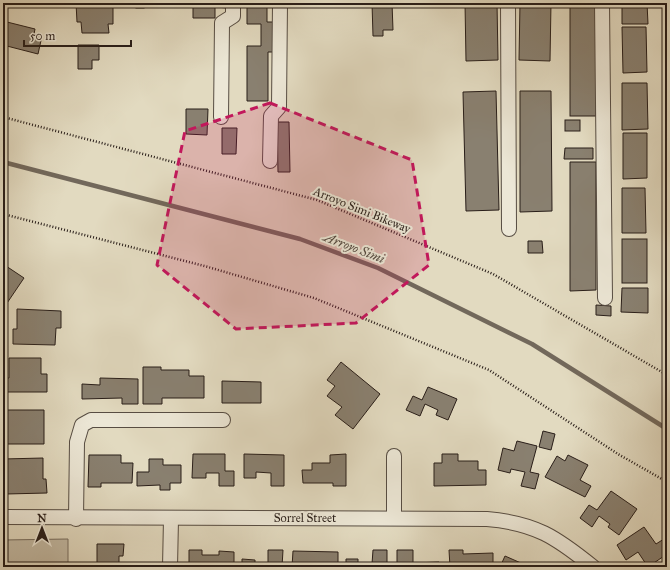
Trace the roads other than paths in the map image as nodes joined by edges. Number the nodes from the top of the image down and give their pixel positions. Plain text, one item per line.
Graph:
1 (233, 3) edge
2 (280, 3) edge
3 (508, 3) edge
4 (602, 3) edge
5 (221, 117) dead end
6 (270, 161) dead end
7 (509, 229) dead end
8 (605, 298) dead end
9 (224, 420) dead end
10 (394, 456) dead end
11 (3, 517) edge
12 (170, 518) junction
13 (394, 518) junction
14 (76, 519) junction
15 (170, 567) edge
16 (593, 567) edge

1 - 5 street
2 - 6 street
3 - 7 street
4 - 8 street
9 - 14 street
10 - 13 street
11 - 14 street, Sorrel Street
12 - 13 street, Sorrel Street
12 - 14 street, Sorrel Street
12 - 15 street
13 - 16 street, Sorrel Street

